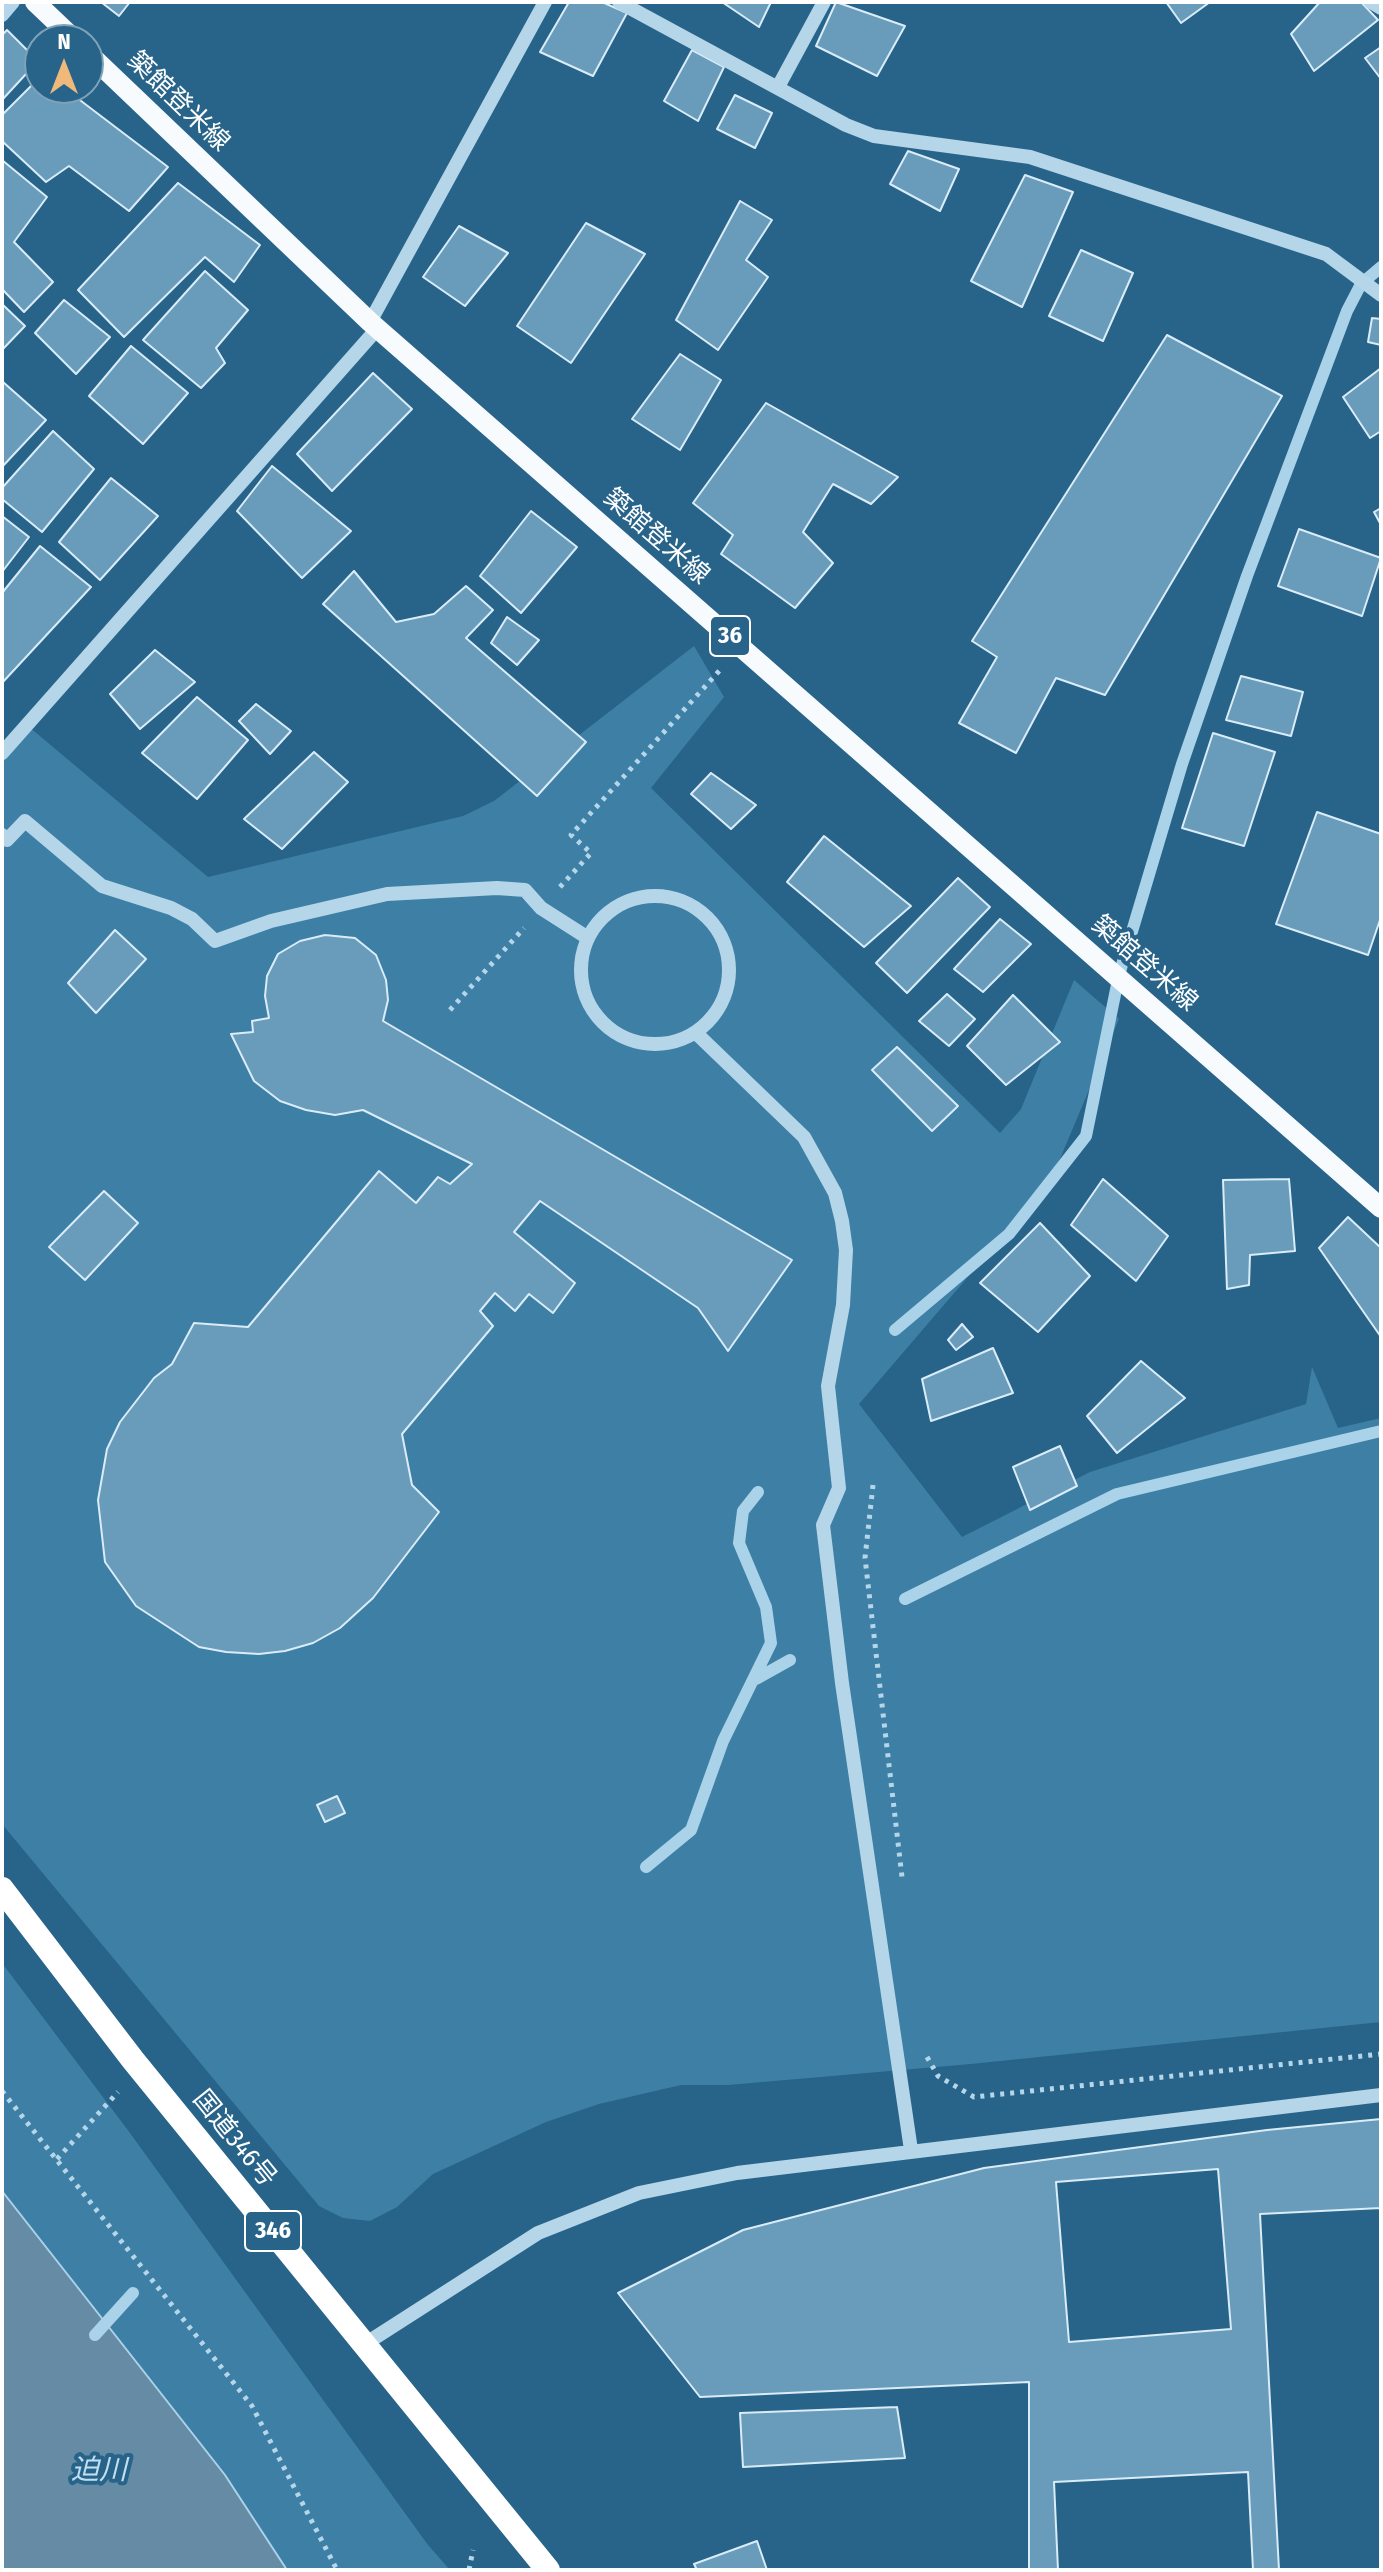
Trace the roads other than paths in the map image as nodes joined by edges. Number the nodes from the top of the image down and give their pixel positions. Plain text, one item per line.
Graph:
1 (13, 2) edge
2 (35, 2) edge
3 (545, 2) edge
4 (619, 2) edge
5 (824, 2) edge
6 (1371, 2) edge
7 (1381, 8) edge
8 (2, 15) edge
9 (58, 24) edge
10 (104, 68) edge
11 (778, 87) junction
12 (1381, 295) edge
13 (374, 326) junction
14 (2, 753) edge
15 (2, 835) edge
16 (588, 938) junction
17 (696, 1033) junction
18 (1381, 1208) edge
19 (2, 1889) edge
20 (1381, 2095) edge
21 (911, 2150) junction
22 (365, 2344) junction
23 (548, 2570) edge

1 - 8 street
2 - 9 main road
3 - 13 street
4 - 11 street
5 - 11 street
6 - 7 street
10 - 13 main road, 築館登米線 / 36
11 - 12 street
13 - 14 street
13 - 18 main road, 築館登米線 / 36
15 - 16 street
16 - 17 street
16 - 17 street
17 - 21 street
19 - 22 highway, 国道346号 / 346
20 - 21 street
21 - 22 street
22 - 23 highway, 国道346号 / 346

